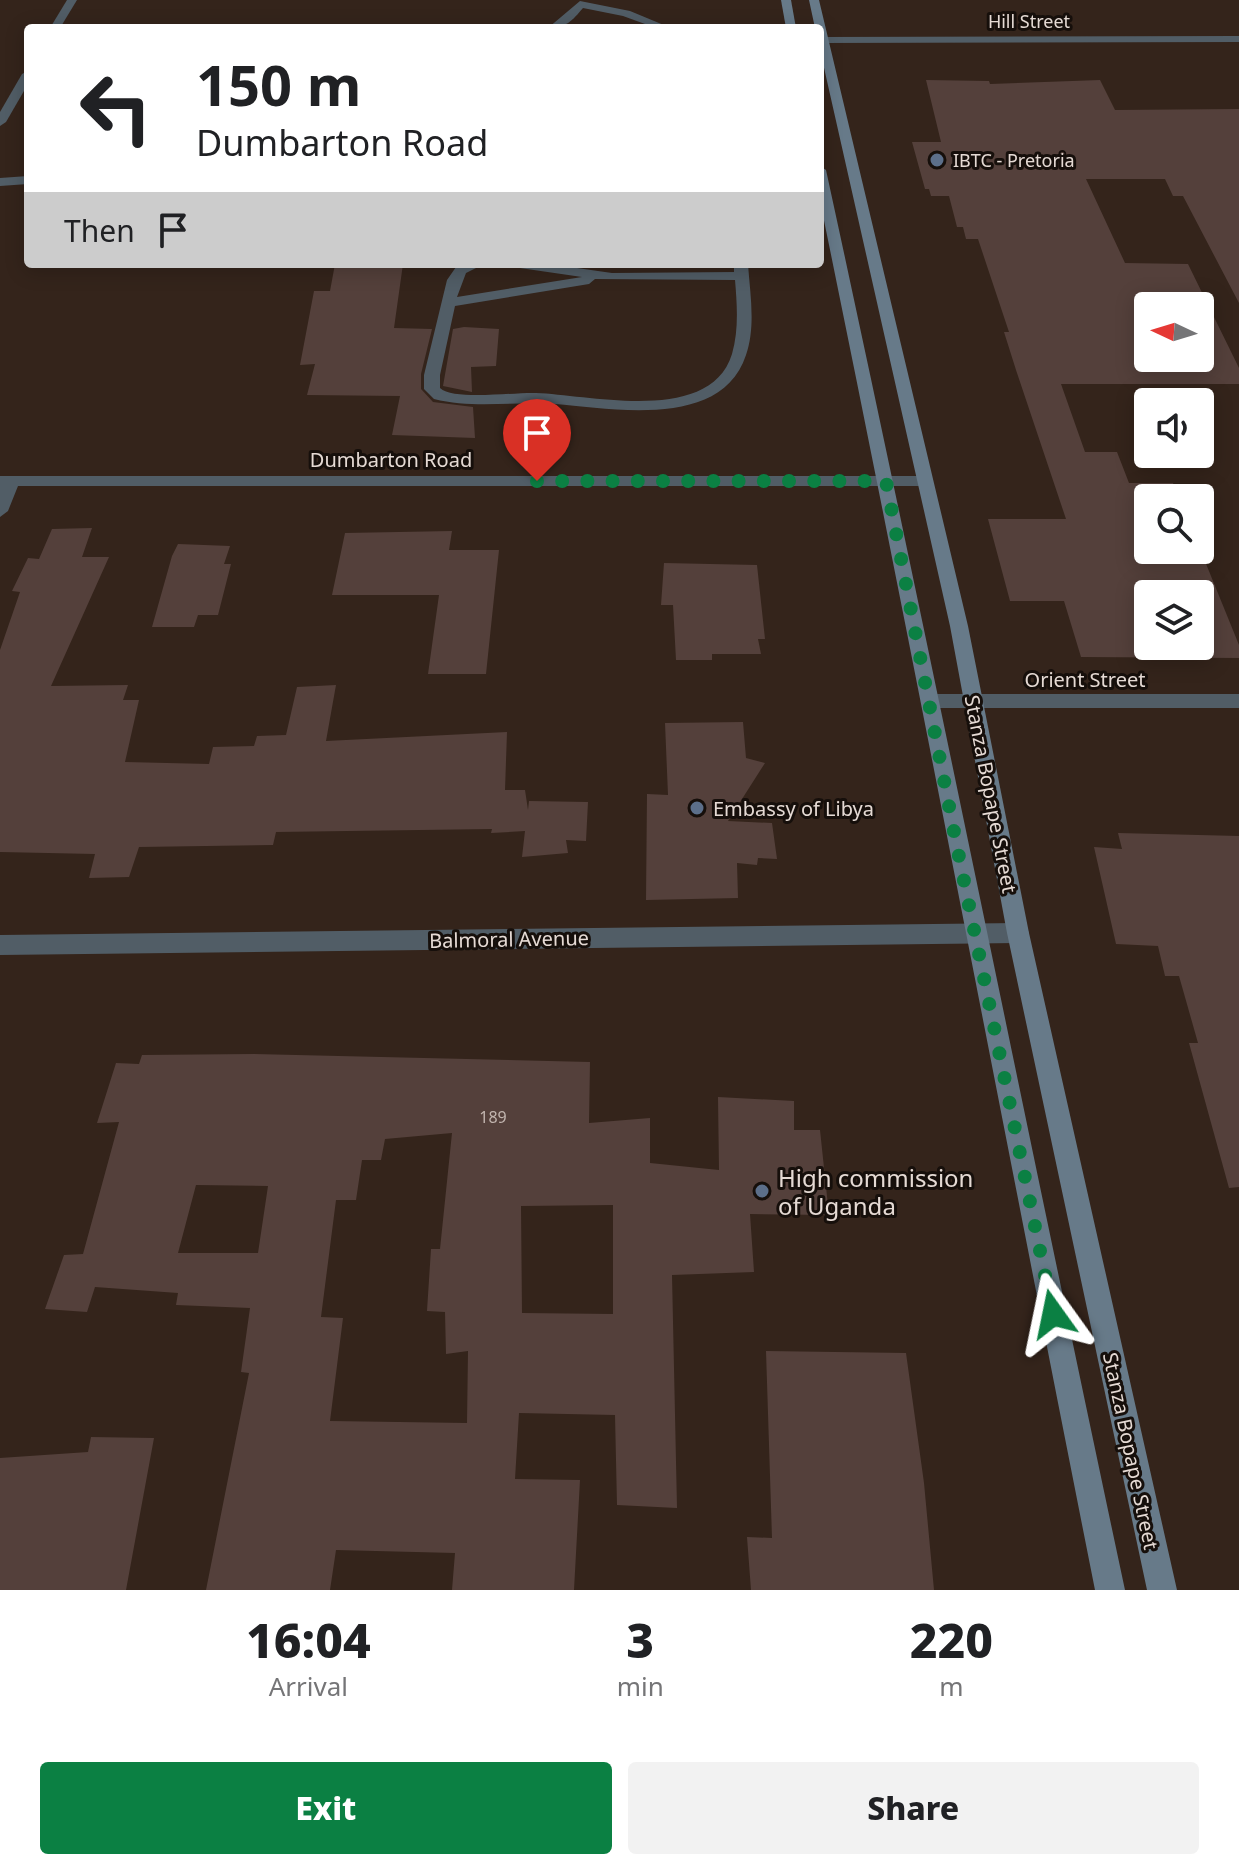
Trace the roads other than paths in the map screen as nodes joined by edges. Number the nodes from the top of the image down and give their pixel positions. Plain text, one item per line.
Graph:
1 (72, 0) edge
2 (786, 0) edge
3 (814, 0) edge
4 (579, 2) edge
5 (57, 24) edge
6 (560, 24) edge
7 (655, 24) edge
8 (790, 24) edge
9 (819, 24) edge
10 (1239, 39) edge
11 (824, 40) edge
12 (824, 49) edge
13 (24, 81) edge
14 (0, 122) edge
15 (24, 180) edge
16 (0, 182) edge
17 (824, 189) edge
18 (466, 268) edge
19 (548, 268) edge
20 (741, 270) edge
21 (612, 277) junction
22 (451, 302) junction
23 (6, 481) edge
24 (886, 481) junction
25 (925, 481) junction
26 (0, 511) edge
27 (931, 701) junction
28 (973, 701) junction
29 (1239, 701) edge
30 (976, 933) junction
31 (1018, 933) junction
32 (0, 945) edge
33 (1110, 1590) edge
34 (1162, 1590) edge

1 - 5 street
2 - 8 main road
3 - 9 main road, Stanza Bopape Street
4 - 6 street
4 - 7 street
10 - 11 street, Hill Street
12 - 25 main road, Stanza Bopape Street
13 - 14 street
15 - 16 street
17 - 24 main road, Stanza Bopape Street
18 - 22 street
19 - 21 street
20 - 21 street
20 - 22 street
21 - 22 street
23 - 24 street, Dumbarton Road
23 - 26 street
24 - 25 street, Dumbarton Road
24 - 27 main road, Stanza Bopape Street
25 - 28 main road, Stanza Bopape Street
27 - 28 street, Orient Street
27 - 30 main road, Stanza Bopape Street
28 - 29 street, Orient Street
28 - 31 main road, Stanza Bopape Street
30 - 31 street, Balmoral Avenue
30 - 32 street, Balmoral Avenue
30 - 33 main road, Stanza Bopape Street
31 - 34 main road, Stanza Bopape Street

